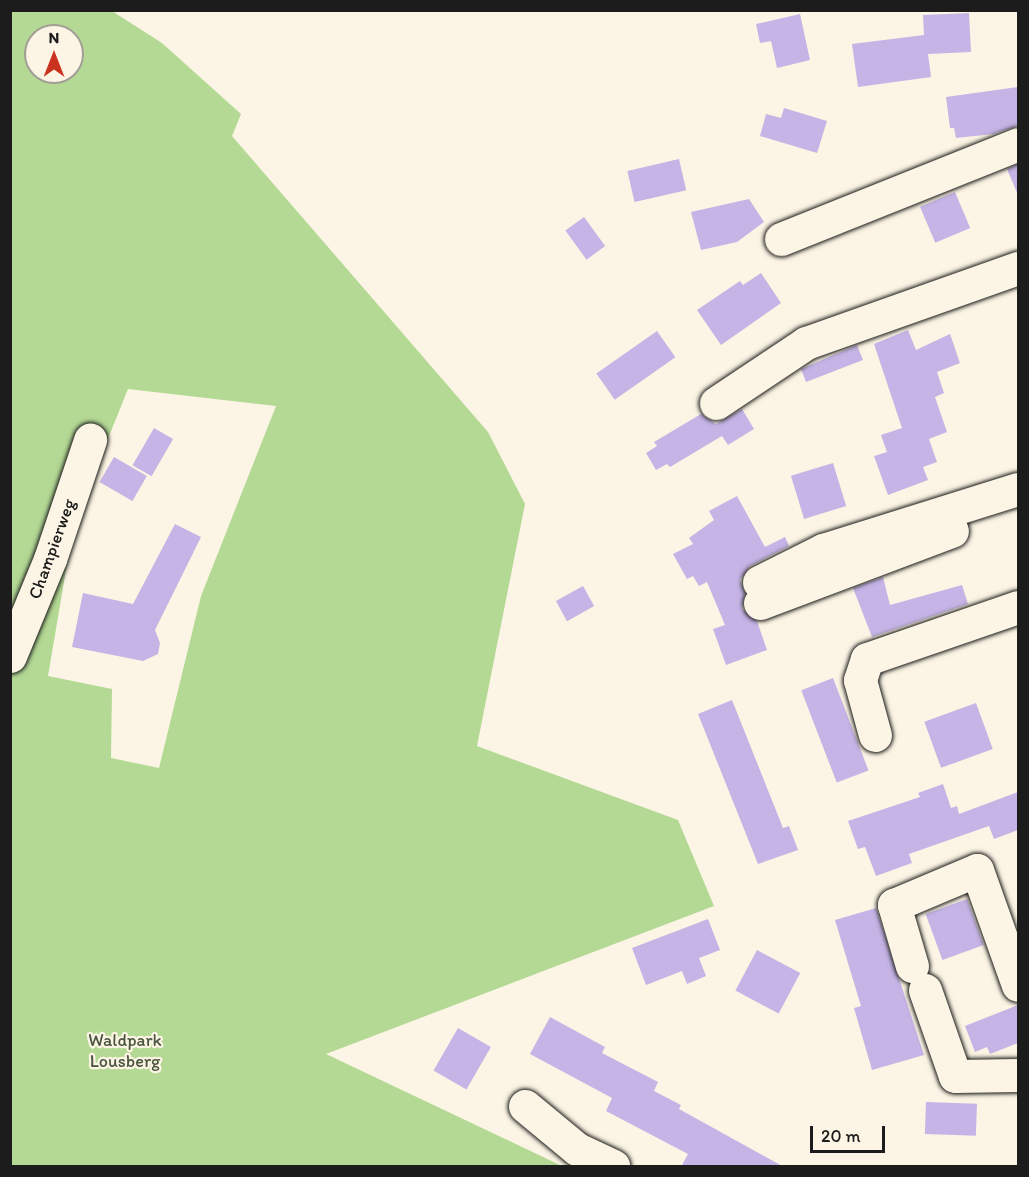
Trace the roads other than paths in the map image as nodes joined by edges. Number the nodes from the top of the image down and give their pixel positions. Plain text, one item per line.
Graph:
1 (1018, 144) edge
2 (781, 239) dead end
3 (1018, 268) edge
4 (716, 403) dead end
5 (90, 440) dead end
6 (1018, 489) edge
7 (1018, 508) edge
8 (1018, 607) edge
9 (10, 656) edge
10 (875, 735) dead end
11 (1018, 985) edge
12 (1018, 1075) edge
13 (525, 1106) dead end
14 (613, 1167) edge

1 - 2 street
3 - 4 street
5 - 9 street, Champierweg
6 - 7 street
8 - 10 street
11 - 12 street
13 - 14 street

